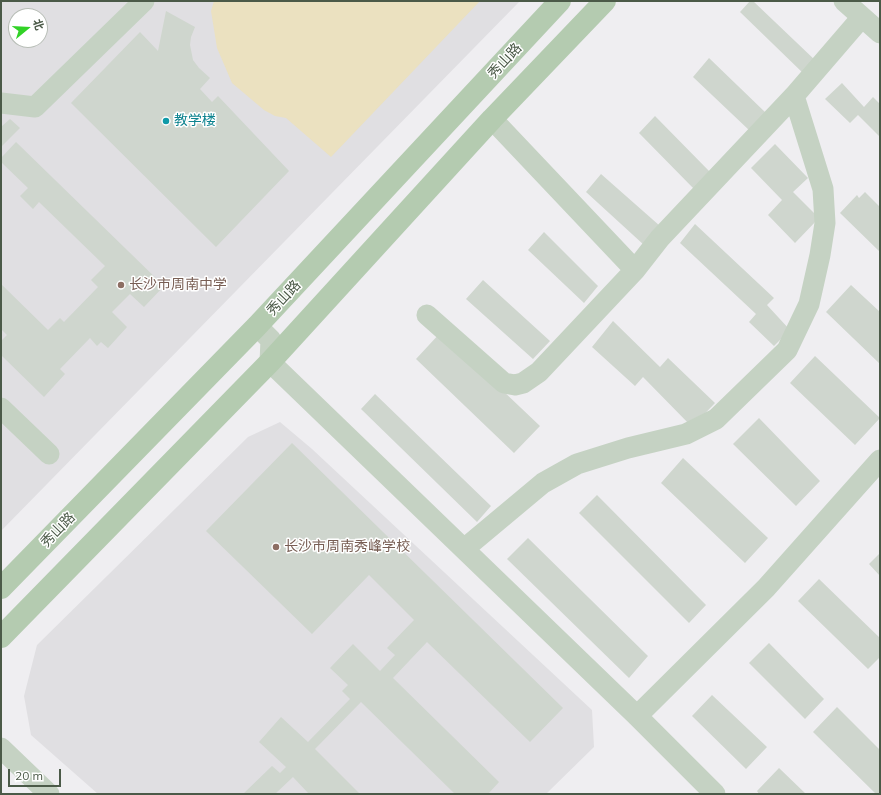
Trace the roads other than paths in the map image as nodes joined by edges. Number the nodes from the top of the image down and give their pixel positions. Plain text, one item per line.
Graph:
1 (144, 1) edge
2 (560, 1) edge
3 (606, 1) edge
4 (844, 1) edge
5 (862, 17) junction
6 (880, 33) edge
7 (794, 96) junction
8 (1, 103) edge
9 (492, 119) junction
10 (635, 270) junction
11 (427, 315) dead end
12 (257, 326) junction
13 (270, 362) junction
14 (1, 408) edge
15 (49, 454) dead end
16 (880, 460) edge
17 (464, 549) junction
18 (1, 588) edge
19 (1, 637) edge
20 (637, 716) junction
21 (1, 748) edge
22 (49, 794) edge
23 (715, 794) edge

1 - 8 street
2 - 12 main road, 秀山路
3 - 9 main road
4 - 5 street
5 - 6 street
5 - 7 street
7 - 10 street
7 - 17 street
9 - 10 street
9 - 13 main road
10 - 11 street
12 - 13 street
12 - 18 main road, 秀山路
13 - 17 street
13 - 19 main road
14 - 15 street
16 - 20 street
17 - 20 street
20 - 23 street
21 - 22 street

